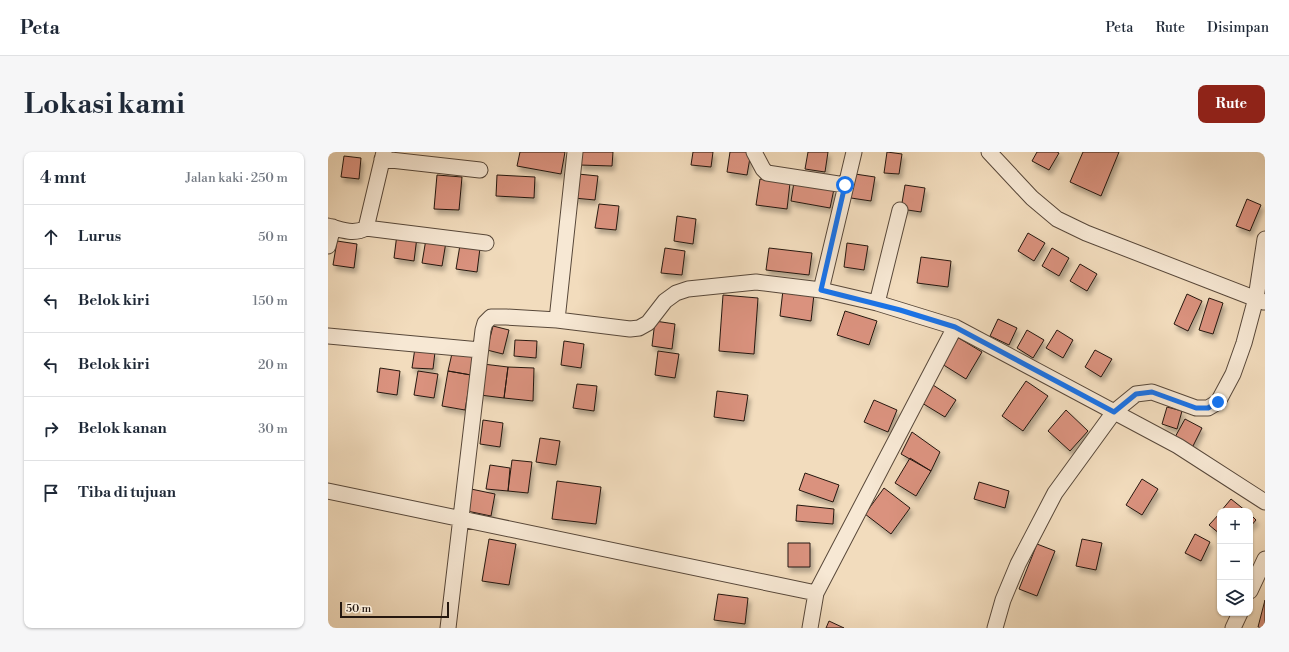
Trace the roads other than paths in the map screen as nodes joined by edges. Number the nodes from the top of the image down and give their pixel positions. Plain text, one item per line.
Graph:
1 (575, 152) edge
2 (754, 152) edge
3 (854, 152) edge
4 (989, 152) edge
5 (383, 155) edge
6 (480, 170) dead end
7 (845, 185) junction
8 (900, 210) dead end
9 (331, 226) edge
10 (366, 228) junction
11 (1265, 239) edge
12 (486, 243) dead end
13 (328, 246) edge
14 (821, 290) junction
15 (1261, 300) edge
16 (877, 303) junction
17 (557, 320) junction
18 (955, 327) junction
19 (328, 336) edge
20 (480, 350) junction
21 (1114, 412) junction
22 (328, 491) edge
23 (1265, 502) edge
24 (461, 518) junction
25 (1265, 559) edge
26 (1253, 585) edge
27 (816, 593) junction
28 (1239, 616) edge
29 (448, 628) edge
30 (810, 628) edge
31 (995, 628) edge
32 (1233, 628) edge

1 - 17 street
2 - 7 street
3 - 7 street
4 - 15 street
5 - 6 street
5 - 10 street
7 - 14 street
8 - 16 street
9 - 10 street
9 - 13 street
10 - 12 street
11 - 15 street
14 - 16 street
14 - 17 street
15 - 21 street
16 - 18 street
17 - 20 street
18 - 21 street
18 - 27 street
19 - 20 street
20 - 24 street
21 - 23 street
21 - 31 street
22 - 24 street
24 - 27 street
24 - 29 street
25 - 26 street
27 - 30 street
28 - 32 street

